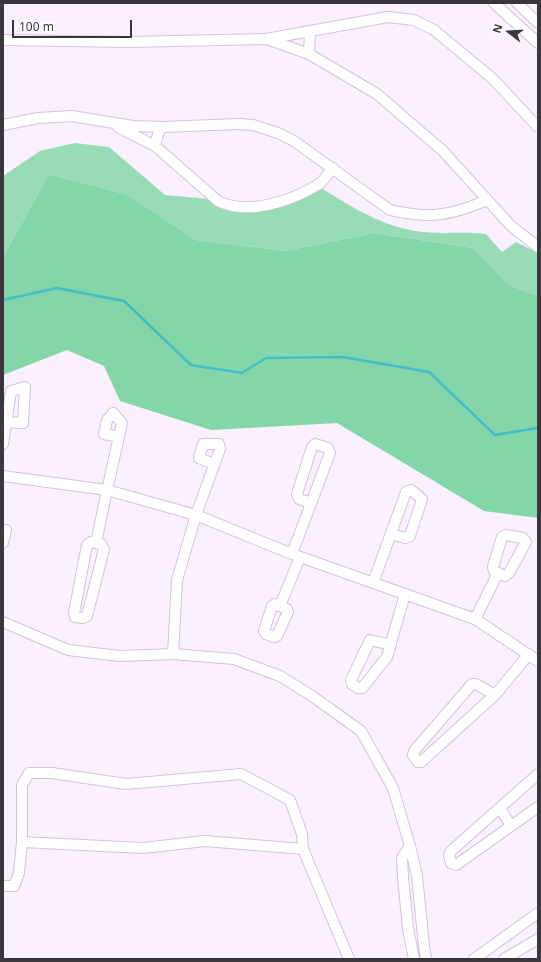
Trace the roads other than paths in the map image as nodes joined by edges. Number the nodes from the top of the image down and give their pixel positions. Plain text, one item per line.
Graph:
1 (494, 3) edge
2 (517, 3) edge
3 (538, 23) edge
4 (310, 31) junction
5 (266, 39) junction
6 (3, 40) edge
7 (538, 43) edge
8 (309, 54) junction
9 (105, 122) junction
10 (4, 126) edge
11 (162, 127) junction
12 (538, 127) edge
13 (155, 146) junction
14 (333, 168) junction
15 (487, 200) junction
16 (538, 247) edge
17 (6, 422) dead end
18 (119, 438) dead end
19 (3, 444) edge
20 (214, 464) dead end
21 (3, 476) edge
22 (107, 490) junction
23 (311, 503) junction
24 (196, 516) junction
25 (3, 530) edge
26 (391, 534) dead end
27 (3, 543) edge
28 (96, 543) junction
29 (296, 556) junction
30 (498, 573) dead end
31 (373, 583) junction
32 (405, 594) junction
33 (280, 606) dead end
34 (475, 619) junction
35 (3, 622) edge
36 (391, 645) junction
37 (173, 654) junction
38 (529, 654) junction
39 (538, 661) edge
40 (495, 695) junction
41 (443, 718) junction
42 (456, 731) junction
43 (538, 774) edge
44 (538, 807) edge
45 (500, 808) junction
46 (511, 826) junction
47 (22, 842) junction
48 (410, 846) junction
49 (303, 849) junction
50 (3, 886) edge
51 (538, 913) edge
52 (505, 937) junction
53 (538, 939) edge
54 (518, 951) junction
55 (349, 959) edge
56 (414, 959) edge
57 (426, 959) edge
58 (474, 959) edge
59 (504, 959) edge

1 - 7 street
2 - 3 street
4 - 5 street
4 - 8 street
4 - 12 street
5 - 6 street
5 - 8 street
8 - 15 street
9 - 10 street
9 - 11 street
9 - 13 street
11 - 13 street
11 - 14 street
13 - 14 street
14 - 15 street
15 - 16 street
17 - 19 street
18 - 22 street
20 - 24 street
21 - 22 street
22 - 24 street
22 - 28 street
23 - 23 street
23 - 29 street
24 - 29 street
24 - 37 street
25 - 27 street
26 - 31 street
28 - 28 street
29 - 31 street
29 - 33 street
30 - 34 street
31 - 32 street
32 - 34 street
32 - 36 street
34 - 38 street
35 - 37 street
36 - 36 street
37 - 48 street
38 - 39 street
38 - 40 street
40 - 41 street
40 - 42 street
41 - 42 street
41 - 42 street
43 - 45 street
44 - 46 street
45 - 46 street
45 - 46 street
47 - 49 street
47 - 49 street
47 - 50 street
48 - 56 street
48 - 57 street
49 - 55 street
51 - 52 street
52 - 54 street
52 - 58 street
53 - 54 street
54 - 59 street

